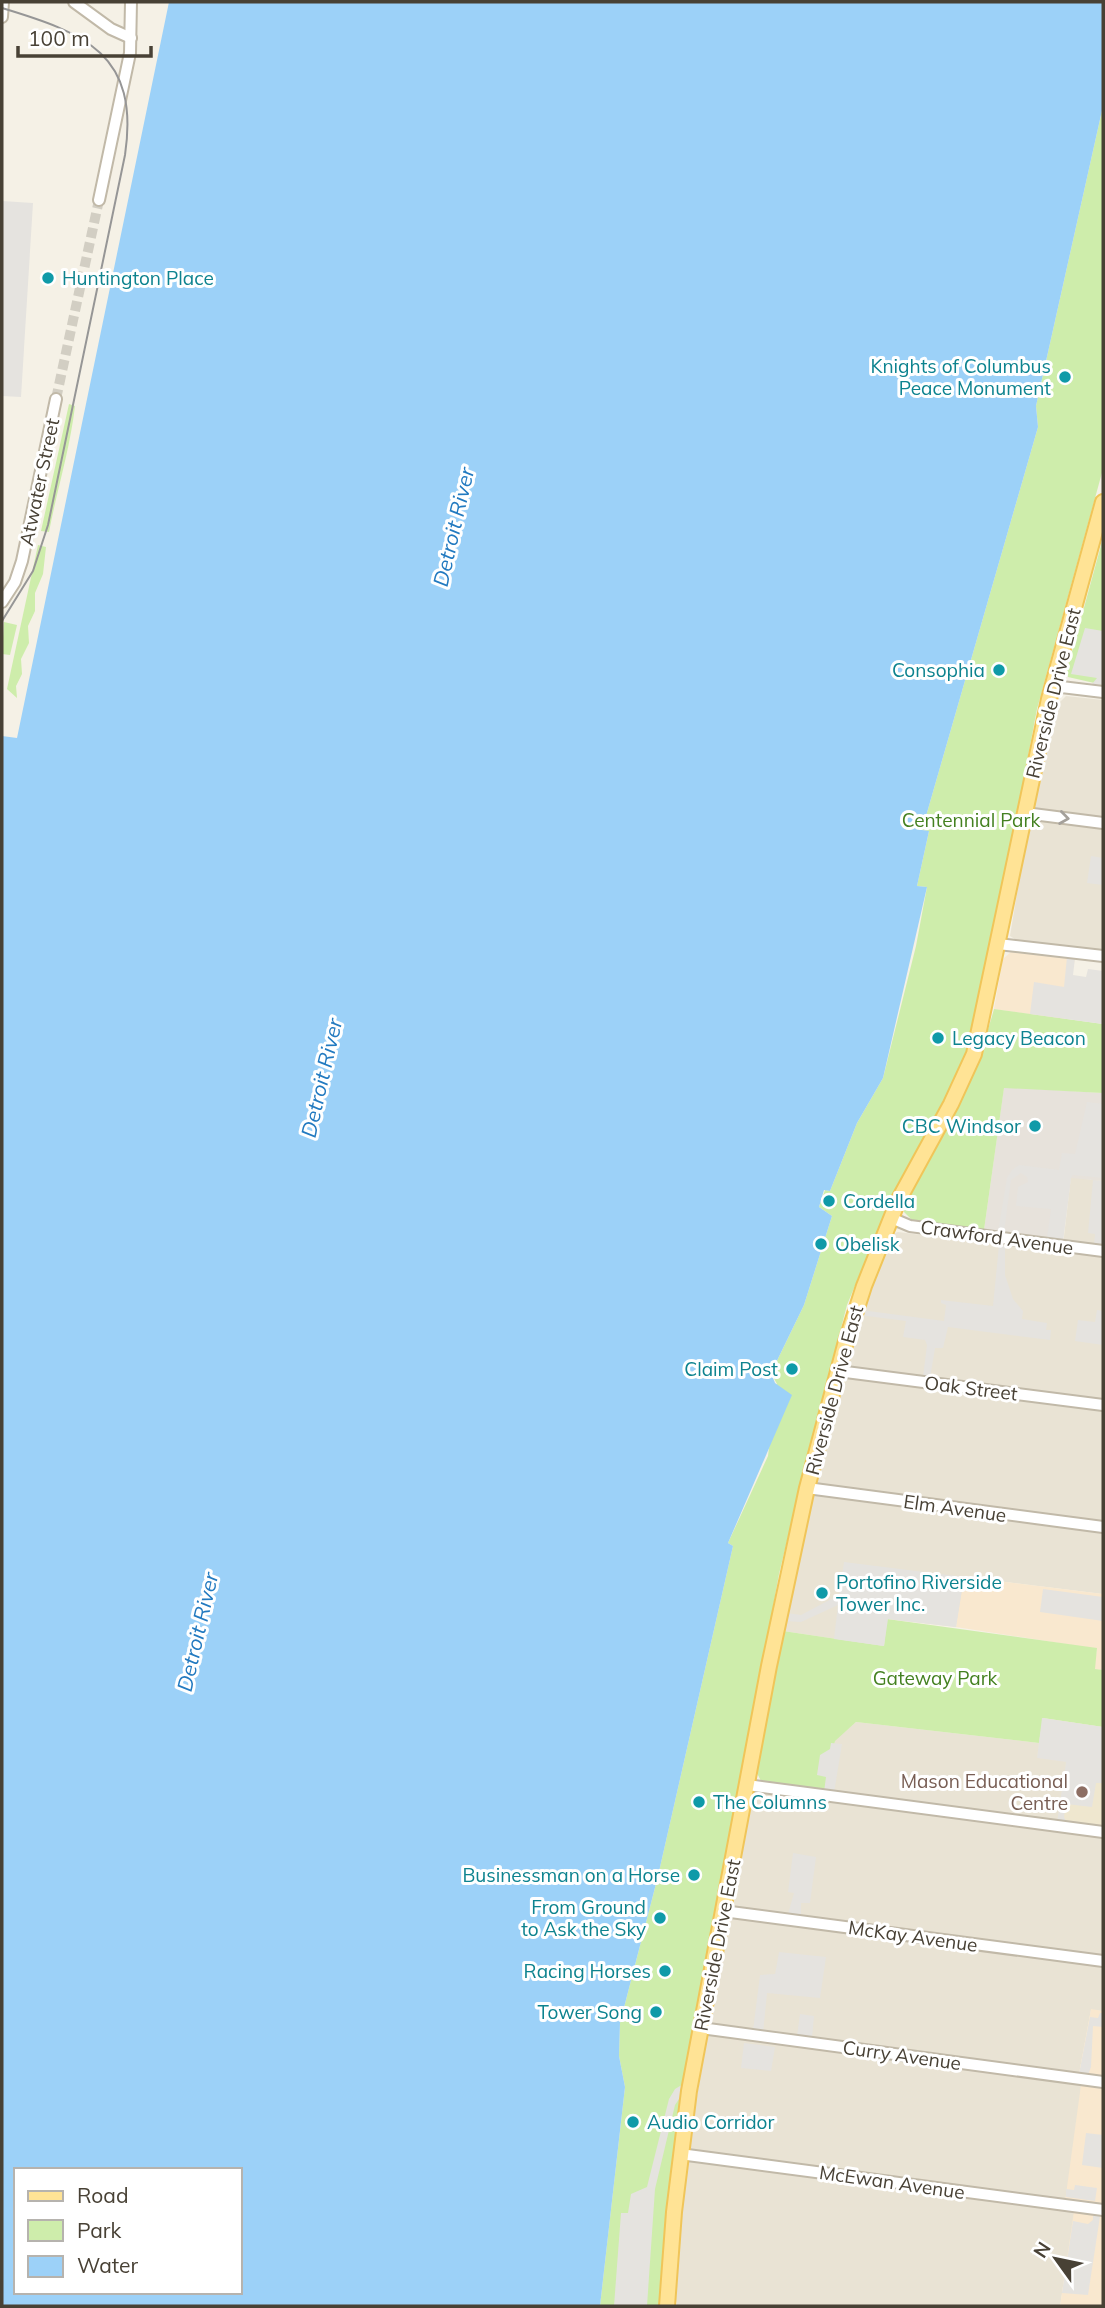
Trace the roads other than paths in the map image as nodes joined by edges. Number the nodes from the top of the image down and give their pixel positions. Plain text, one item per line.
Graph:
1 (4, 2) edge
2 (74, 2) edge
3 (131, 2) edge
4 (2, 17) edge
5 (131, 38) junction
6 (99, 201) tunnel mouth
7 (57, 399) tunnel mouth
8 (1103, 502) edge
9 (2, 602) edge
10 (1052, 686) junction
11 (1103, 692) edge
12 (1025, 813) junction
13 (1103, 823) edge
14 (998, 944) junction
15 (1103, 956) edge
16 (891, 1218) junction
17 (1103, 1251) edge
18 (838, 1371) junction
19 (1103, 1405) edge
20 (807, 1488) junction
21 (1103, 1527) edge
22 (747, 1786) junction
23 (1103, 1832) edge
24 (723, 1911) junction
25 (1103, 1961) edge
26 (701, 2028) junction
27 (1103, 2082) edge
28 (680, 2154) junction
29 (1103, 2210) edge
30 (667, 2306) edge

1 - 4 street
2 - 5 street
3 - 5 street
5 - 6 street
7 - 9 street, Atwater Street
8 - 10 main road, Riverside Drive East
10 - 11 street
10 - 12 main road, Riverside Drive East
12 -> 13 street
12 - 14 main road, Riverside Drive East
14 - 15 street
14 - 16 main road, Riverside Drive East
16 - 17 street, Crawford Avenue
16 - 18 main road, Riverside Drive East
18 - 19 street, Oak Street
18 - 20 main road, Riverside Drive East
20 - 21 street, Elm Avenue
20 - 22 main road, Riverside Drive East
22 - 23 street
22 - 24 main road, Riverside Drive East
24 - 25 street, McKay Avenue
24 - 26 main road, Riverside Drive East
26 - 27 street, Curry Avenue
26 - 28 main road, Riverside Drive East
28 - 29 street, McEwan Avenue
28 - 30 main road, Riverside Drive East

